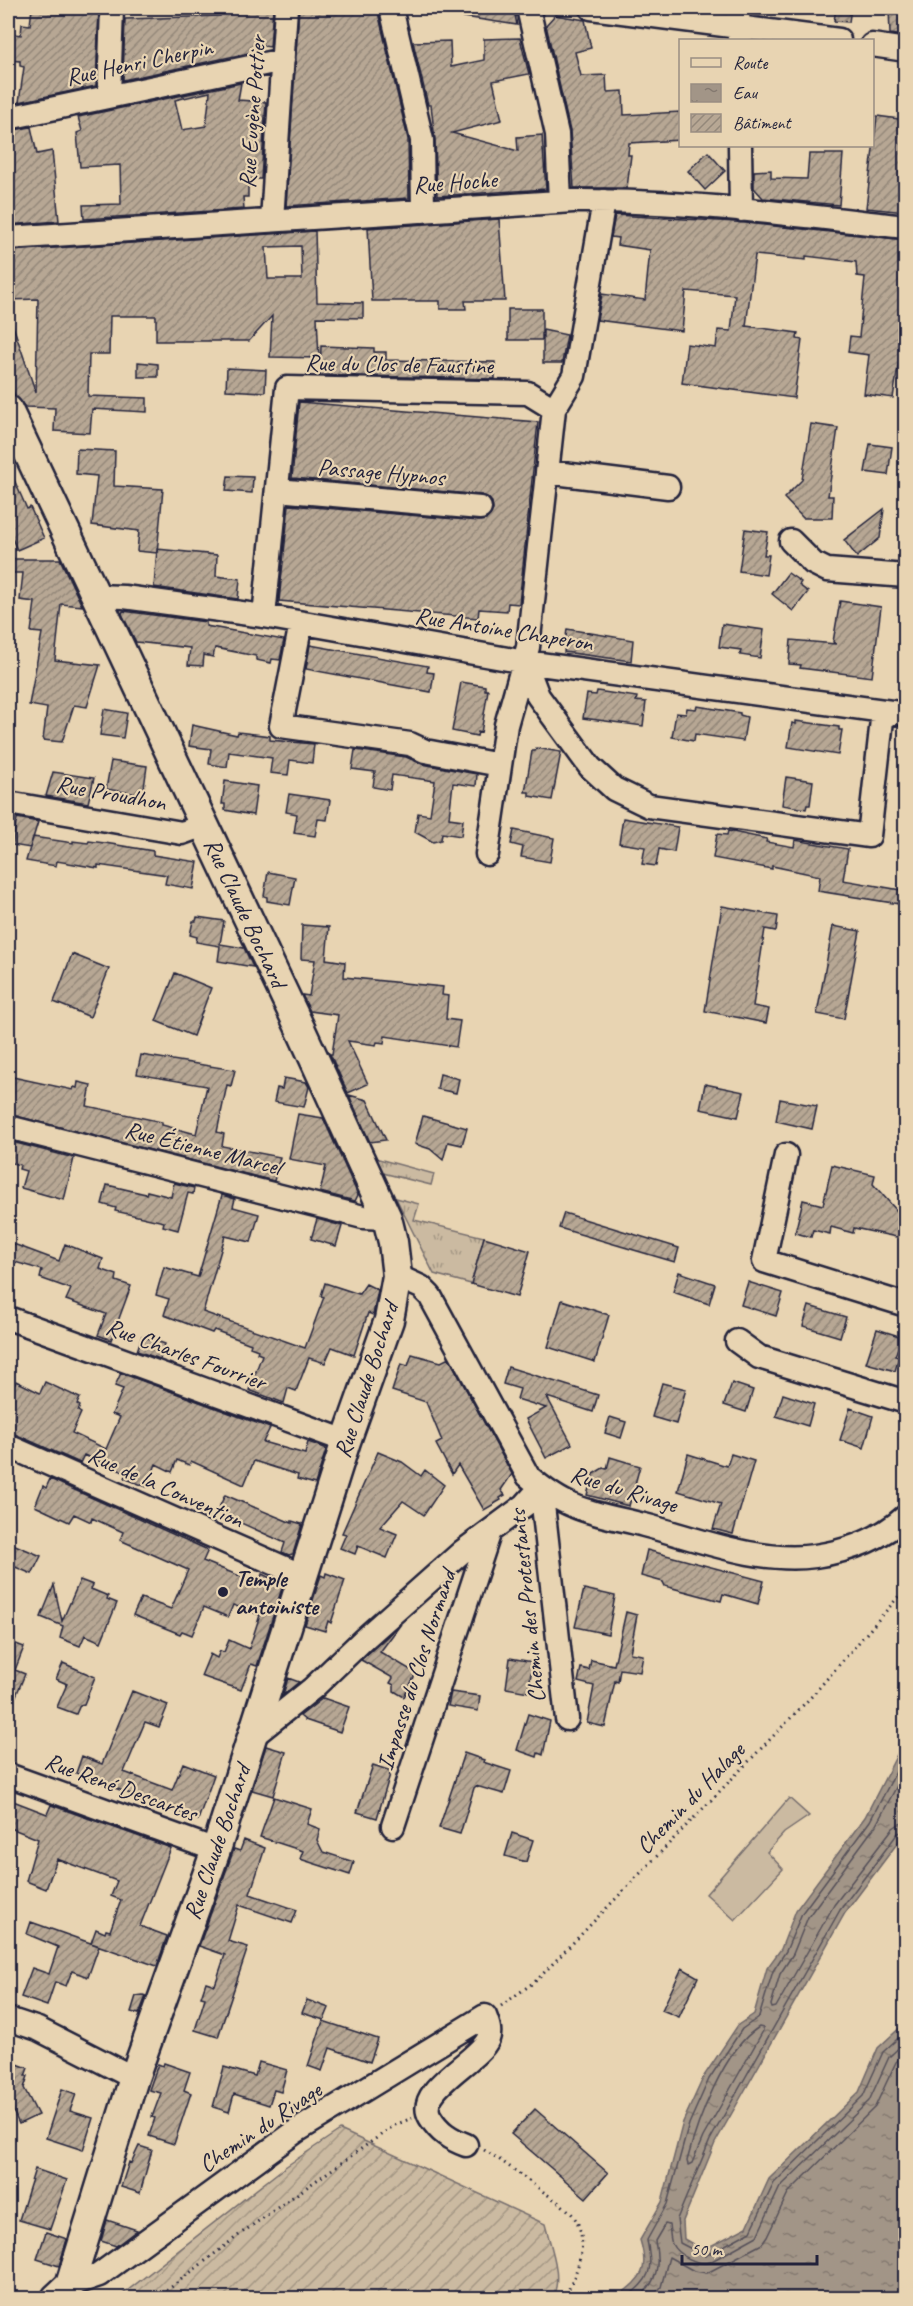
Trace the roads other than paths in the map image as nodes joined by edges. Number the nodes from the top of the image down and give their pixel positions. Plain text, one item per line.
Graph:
1 (112, 8) edge
2 (286, 8) edge
3 (391, 8) edge
4 (528, 8) edge
5 (591, 8) edge
6 (738, 25) edge
7 (832, 39) edge
8 (874, 45) edge
9 (906, 50) edge
10 (282, 60) junction
11 (109, 95) junction
12 (8, 118) edge
13 (740, 147) edge
14 (560, 201) junction
15 (604, 201) junction
16 (741, 210) junction
17 (423, 211) junction
18 (272, 220) junction
19 (906, 227) edge
20 (8, 238) edge
21 (554, 409) junction
22 (8, 410) edge
23 (547, 472) junction
24 (668, 487) dead end
25 (277, 490) junction
26 (480, 508) dead end
27 (791, 541) dead end
28 (906, 576) edge
29 (95, 596) junction
30 (264, 616) junction
31 (301, 623) junction
32 (525, 662) junction
33 (883, 711) junction
34 (906, 714) edge
35 (500, 765) junction
36 (8, 803) edge
37 (204, 825) junction
38 (487, 854) dead end
39 (8, 1127) edge
40 (786, 1155) dead end
41 (387, 1218) junction
42 (397, 1276) junction
43 (906, 1305) edge
44 (8, 1318) edge
45 (737, 1341) dead end
46 (906, 1402) edge
47 (346, 1441) junction
48 (8, 1446) edge
49 (541, 1487) junction
50 (906, 1516) edge
51 (490, 1531) junction
52 (303, 1576) junction
53 (567, 1719) dead end
54 (252, 1737) junction
55 (8, 1775) edge
56 (393, 1826) dead end
57 (216, 1850) junction
58 (8, 2019) edge
59 (134, 2078) junction
60 (466, 2145) road end
61 (63, 2292) edge

1 - 11 street
2 - 10 street, Rue Eugène Pottier
3 - 17 street
4 - 14 street
5 - 6 street
6 - 7 street
8 - 9 street
10 - 11 street, Rue Henri Cherpin
10 - 18 street, Rue Eugène Pottier
11 - 12 street, Rue Henri Cherpin
13 - 16 street
14 - 15 street, Rue Hoche
14 - 17 street, Rue Hoche
15 - 16 street, Rue Hoche
15 - 21 street
16 - 19 street, Rue Hoche
17 - 18 street, Rue Hoche
18 - 20 street, Rue Hoche
21 - 23 street
21 - 25 street, Rue du Clos de Faustine
22 - 29 main road, Rue Claude Bochard
23 - 24 street
23 - 32 street
25 - 26 street, Passage Hypnos
25 - 30 street, Rue du Clos de Faustine
27 - 28 street
29 - 30 street, Rue Antoine Chaperon
29 - 37 main road, Rue Claude Bochard
30 - 31 street, Rue Antoine Chaperon
31 - 32 street, Rue Antoine Chaperon
31 - 35 street
32 - 33 street, Rue Antoine Chaperon
32 - 33 street
32 - 35 street
33 - 34 street, Rue Antoine Chaperon
35 - 38 street
36 - 37 street, Rue Proudhon
37 - 41 main road, Rue Claude Bochard
39 - 41 street, Rue Étienne Marcel
40 - 43 street
41 - 42 main road, Rue Claude Bochard
42 - 47 main road, Rue Claude Bochard
42 - 49 street, Rue du Rivage
44 - 47 street, Rue Charles Fourrier
45 - 46 street
47 - 52 main road, Rue Claude Bochard
48 - 52 street, Rue de la Convention
49 - 50 street, Rue du Rivage
49 - 51 street
49 - 53 street, Chemin des Protestants
51 - 54 street
51 - 56 street, Impasse du Clos Normand
52 - 54 main road, Rue Claude Bochard
54 - 57 main road, Rue Claude Bochard
55 - 57 street, Rue René Descartes
57 - 59 main road, Rue Claude Bochard
58 - 59 street
59 - 61 main road, Rue Claude Bochard
60 - 61 street, Chemin du Rivage

